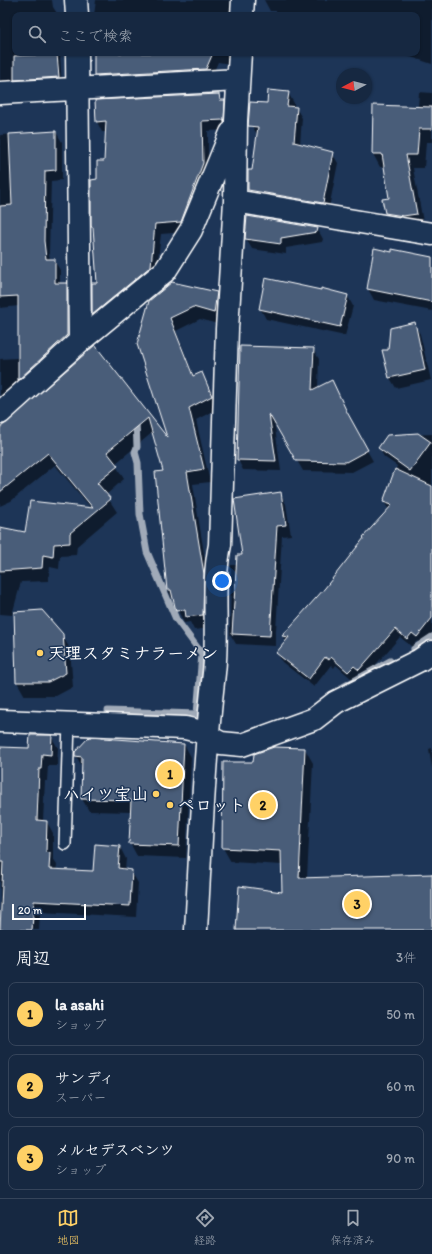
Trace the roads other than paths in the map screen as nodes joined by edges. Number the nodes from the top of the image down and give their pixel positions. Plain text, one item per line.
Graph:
1 (76, 0) edge
2 (243, 0) edge
3 (76, 12) edge
4 (242, 12) edge
5 (77, 56) edge
6 (240, 56) edge
7 (238, 80) junction
8 (77, 89) junction
9 (0, 93) edge
10 (236, 120) junction
11 (235, 201) junction
12 (432, 234) edge
13 (80, 341) junction
14 (0, 413) edge
15 (432, 652) edge
16 (0, 720) edge
17 (69, 724) junction
18 (207, 736) junction
19 (65, 844) dead end
20 (196, 930) edge

1 - 3 street
2 - 4 street
5 - 8 street
6 - 7 street
7 - 8 street
7 - 10 street
8 - 9 street
8 - 13 street
10 - 11 street
10 - 13 street
11 - 12 street
11 - 18 street
13 - 14 street
15 - 18 street
16 - 17 street
17 - 18 street
17 - 19 lane
18 - 20 street

